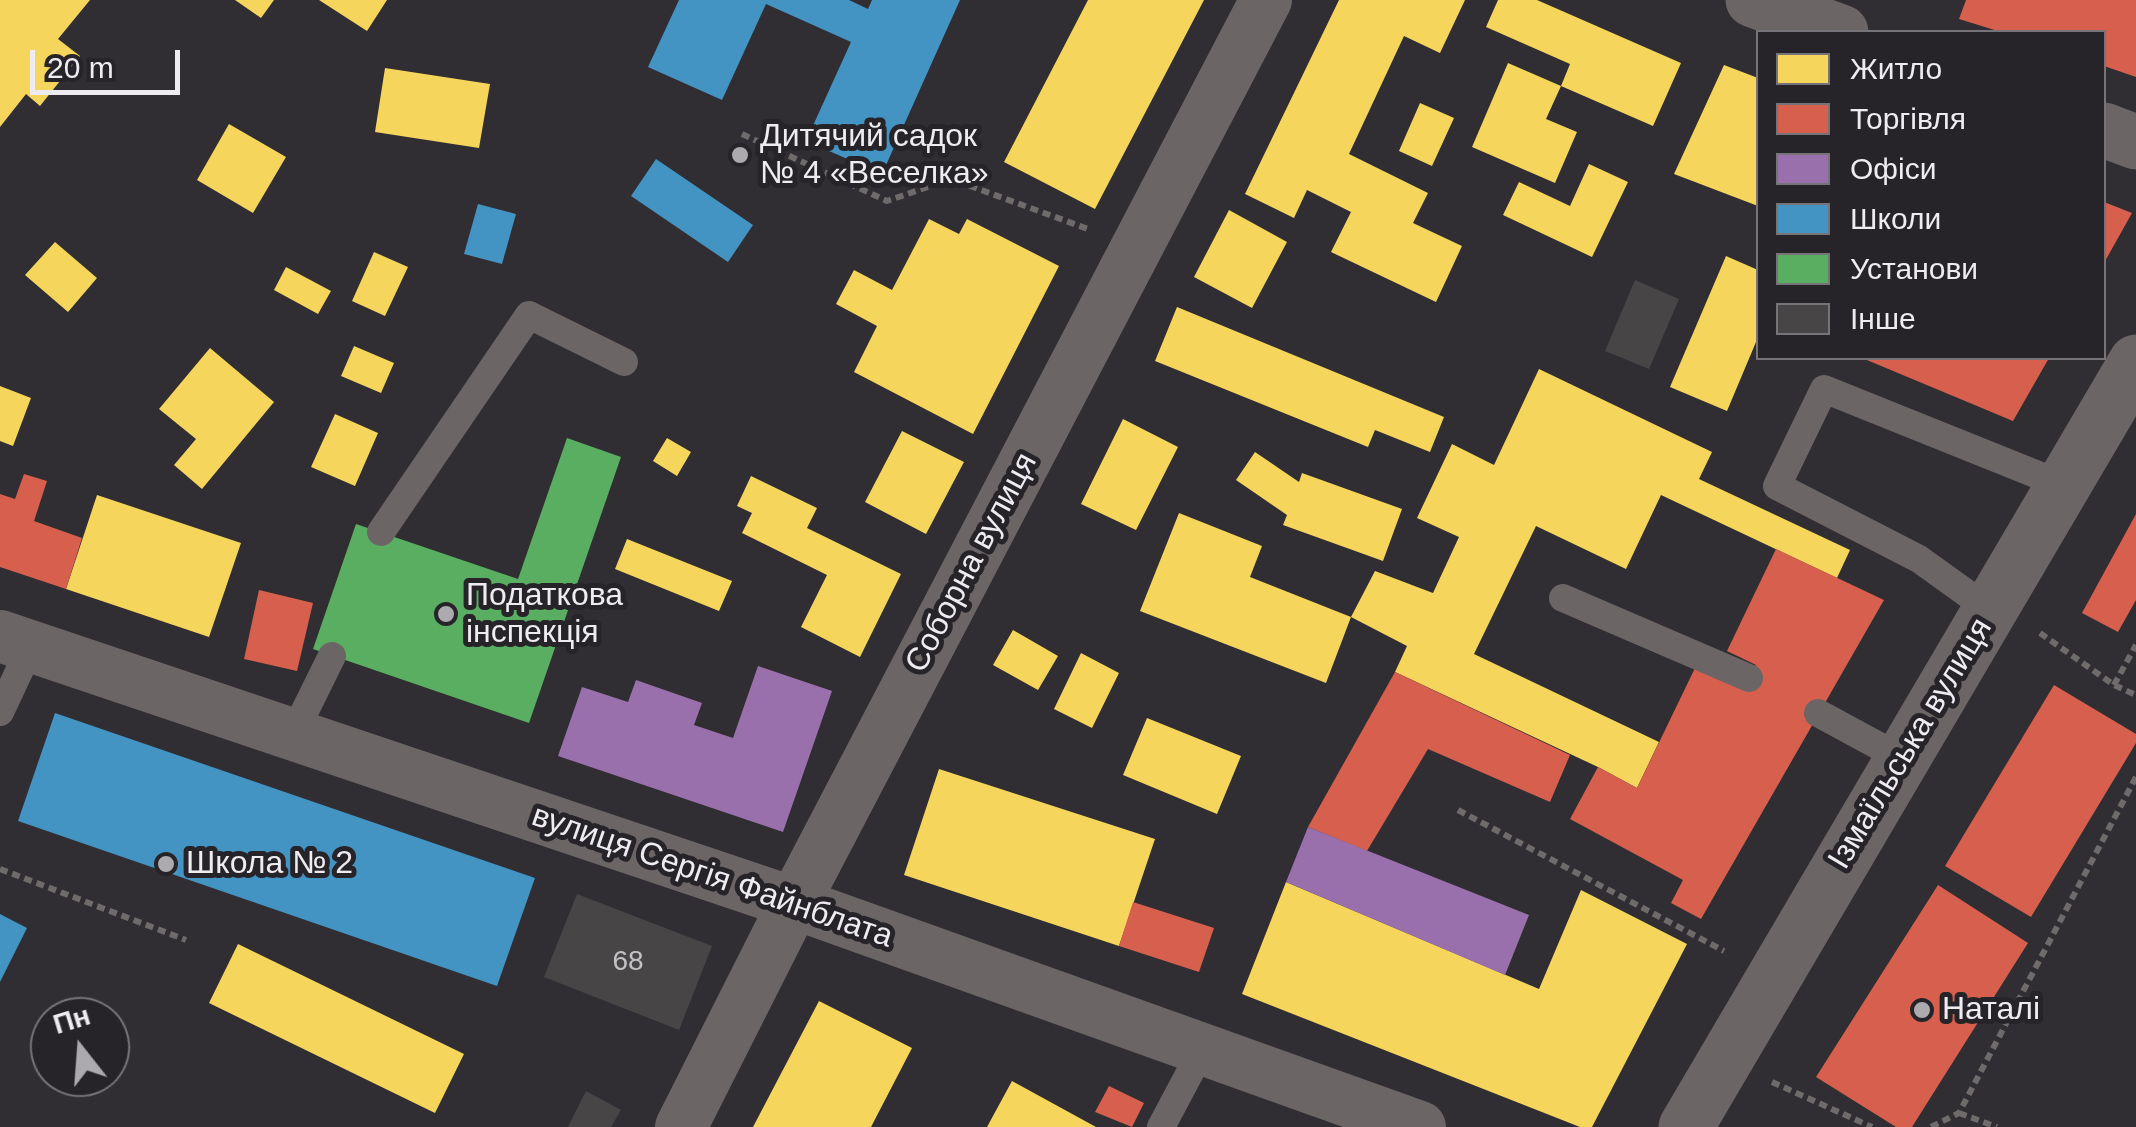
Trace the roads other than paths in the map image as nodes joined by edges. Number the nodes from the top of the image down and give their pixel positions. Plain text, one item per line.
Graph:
1 (1266, 0) edge
2 (1753, 0) edge
3 (1836, 30) edge
4 (2106, 131) edge
5 (2136, 142) edge
6 (624, 362) dead end
7 (2136, 362) edge
8 (2063, 485) junction
9 (381, 532) dead end
10 (1563, 598) dead end
11 (1990, 610) junction
12 (15, 641) edge
13 (332, 656) dead end
14 (1749, 678) dead end
15 (0, 712) edge
16 (1818, 712) dead end
17 (293, 734) junction
18 (1902, 758) junction
19 (794, 903) junction
20 (1203, 1048) junction
21 (681, 1127) edge
22 (1162, 1127) edge
23 (1420, 1127) edge
24 (1686, 1127) edge

1 - 19 street, Соборна вулиця
2 - 3 main road
4 - 5 main road
6 - 9 lane
7 - 8 main road, Ізмаїльська вулиця
8 - 11 main road, Ізмаїльська вулиця
8 - 11 lane
10 - 14 lane
11 - 18 main road, Ізмаїльська вулиця
12 - 15 lane
12 - 17 street, вулиця Сергія Файнблата
13 - 17 lane
16 - 18 lane
17 - 19 street, вулиця Сергія Файнблата
18 - 24 main road, Ізмаїльська вулиця
19 - 20 street, вулиця Сергія Файнблата
19 - 21 street, Соборна вулиця
20 - 22 lane
20 - 23 street, вулиця Сергія Файнблата

